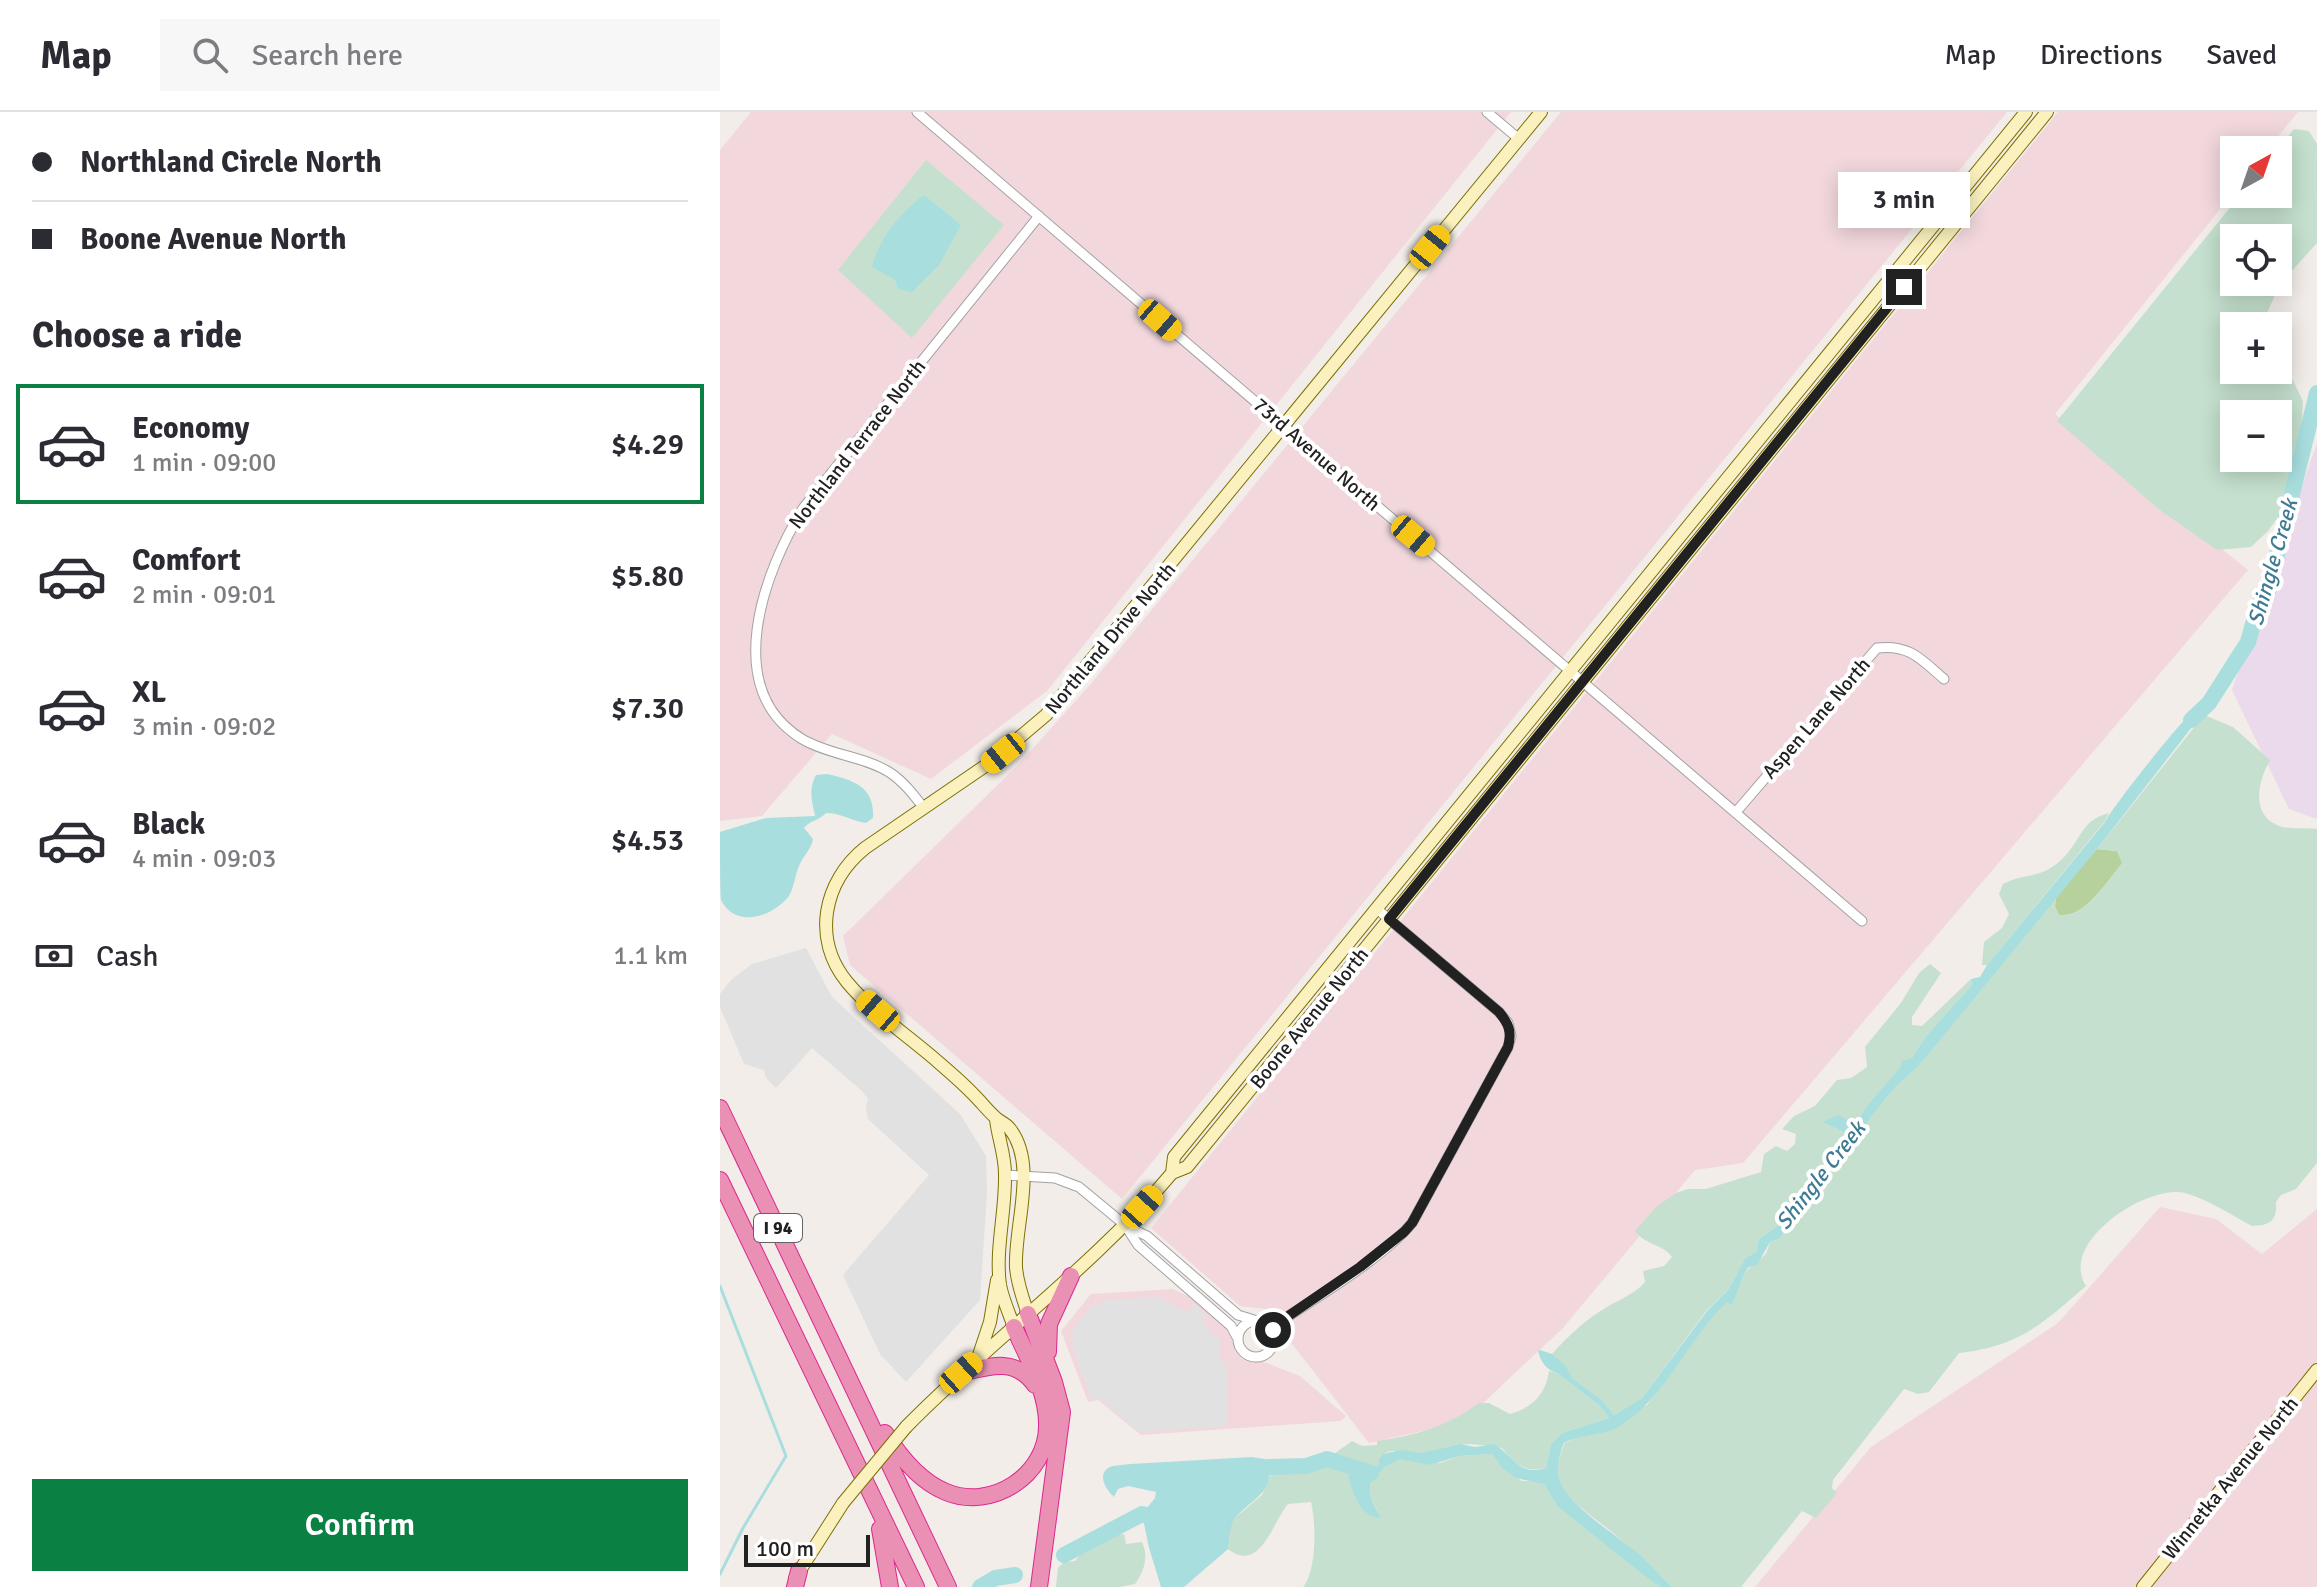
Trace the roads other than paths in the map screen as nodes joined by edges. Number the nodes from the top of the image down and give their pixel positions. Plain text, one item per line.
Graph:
1 (917, 112) edge
2 (1487, 112) edge
3 (1541, 112) edge
4 (2026, 112) edge
5 (2047, 112) edge
6 (1519, 139) junction
7 (1039, 216) junction
8 (1285, 426) junction
9 (1571, 671) junction
10 (1944, 679) dead end
11 (1583, 681) junction
12 (923, 807) junction
13 (1736, 812) junction
14 (1377, 909) junction
15 (1389, 919) junction
16 (1862, 921) dead end
17 (720, 1108) edge
18 (996, 1119) junction
19 (1172, 1173) junction
20 (1005, 1175) junction
21 (1023, 1176) junction
22 (720, 1180) edge
23 (1125, 1225) junction
24 (999, 1269) junction
25 (1071, 1276) junction
26 (1028, 1314) junction
27 (1254, 1320) junction
28 (1014, 1327) junction
29 (1271, 1328) junction
30 (1238, 1339) junction
31 (835, 1349) junction
32 (977, 1359) junction
33 (1049, 1370) junction
34 (2317, 1370) edge
35 (961, 1373) junction
36 (1043, 1398) junction
37 (863, 1478) junction
38 (797, 1579) edge
39 (789, 1587) edge
40 (890, 1587) edge
41 (916, 1587) edge
42 (948, 1587) edge
43 (1039, 1587) edge
44 (2143, 1587) edge

1 - 7 street, 73rd Avenue North
2 - 6 street
3 - 6 street, Northland Drive North
4 - 9 street, Boone Avenue North
5 - 11 street, Boone Avenue North
6 - 8 street, Northland Drive North
7 - 8 street, 73rd Avenue North
7 - 12 street, Northland Terrace North
8 - 9 street, 73rd Avenue North
8 - 12 street, Northland Drive North
9 - 11 street, 73rd Avenue North
9 - 14 street, Boone Avenue North
10 - 13 street, Aspen Lane North
11 - 13 street, 73rd Avenue North
11 - 15 street, Boone Avenue North
12 - 18 street, Northland Drive North
13 - 16 street, 73rd Avenue North
14 - 15 street
14 - 19 street, Boone Avenue North
15 - 19 street, Boone Avenue North
15 - 29 street
17 - 31 highway, I 94
18 - 20 street, Northland Drive North
18 - 21 street, Northland Drive North
19 - 23 street, Boone Avenue North
20 - 21 street
20 - 24 street, Northland Drive North
21 - 23 street
21 - 26 street, Northland Drive North
22 - 37 highway, I 94
23 - 25 street, Boone Avenue North
23 - 27 street
23 - 30 street
24 - 28 street, Northland Drive North
24 - 32 street
25 - 26 street, Boone Avenue North
25 - 33 highway
26 - 28 street, Boone Avenue North
26 - 33 highway
27 - 29 street
27 - 30 street
28 - 32 street, Boone Avenue North
28 - 36 highway
29 - 30 street
31 - 36 highway
31 - 42 highway, I 94
32 - 35 street, Boone Avenue North
33 - 43 highway
34 - 44 street, Winnetka Avenue North
35 - 36 highway
35 - 38 street, Boone Avenue North, bridge
37 - 40 highway
37 - 41 highway, I 94
38 - 39 street, Boone Avenue North

